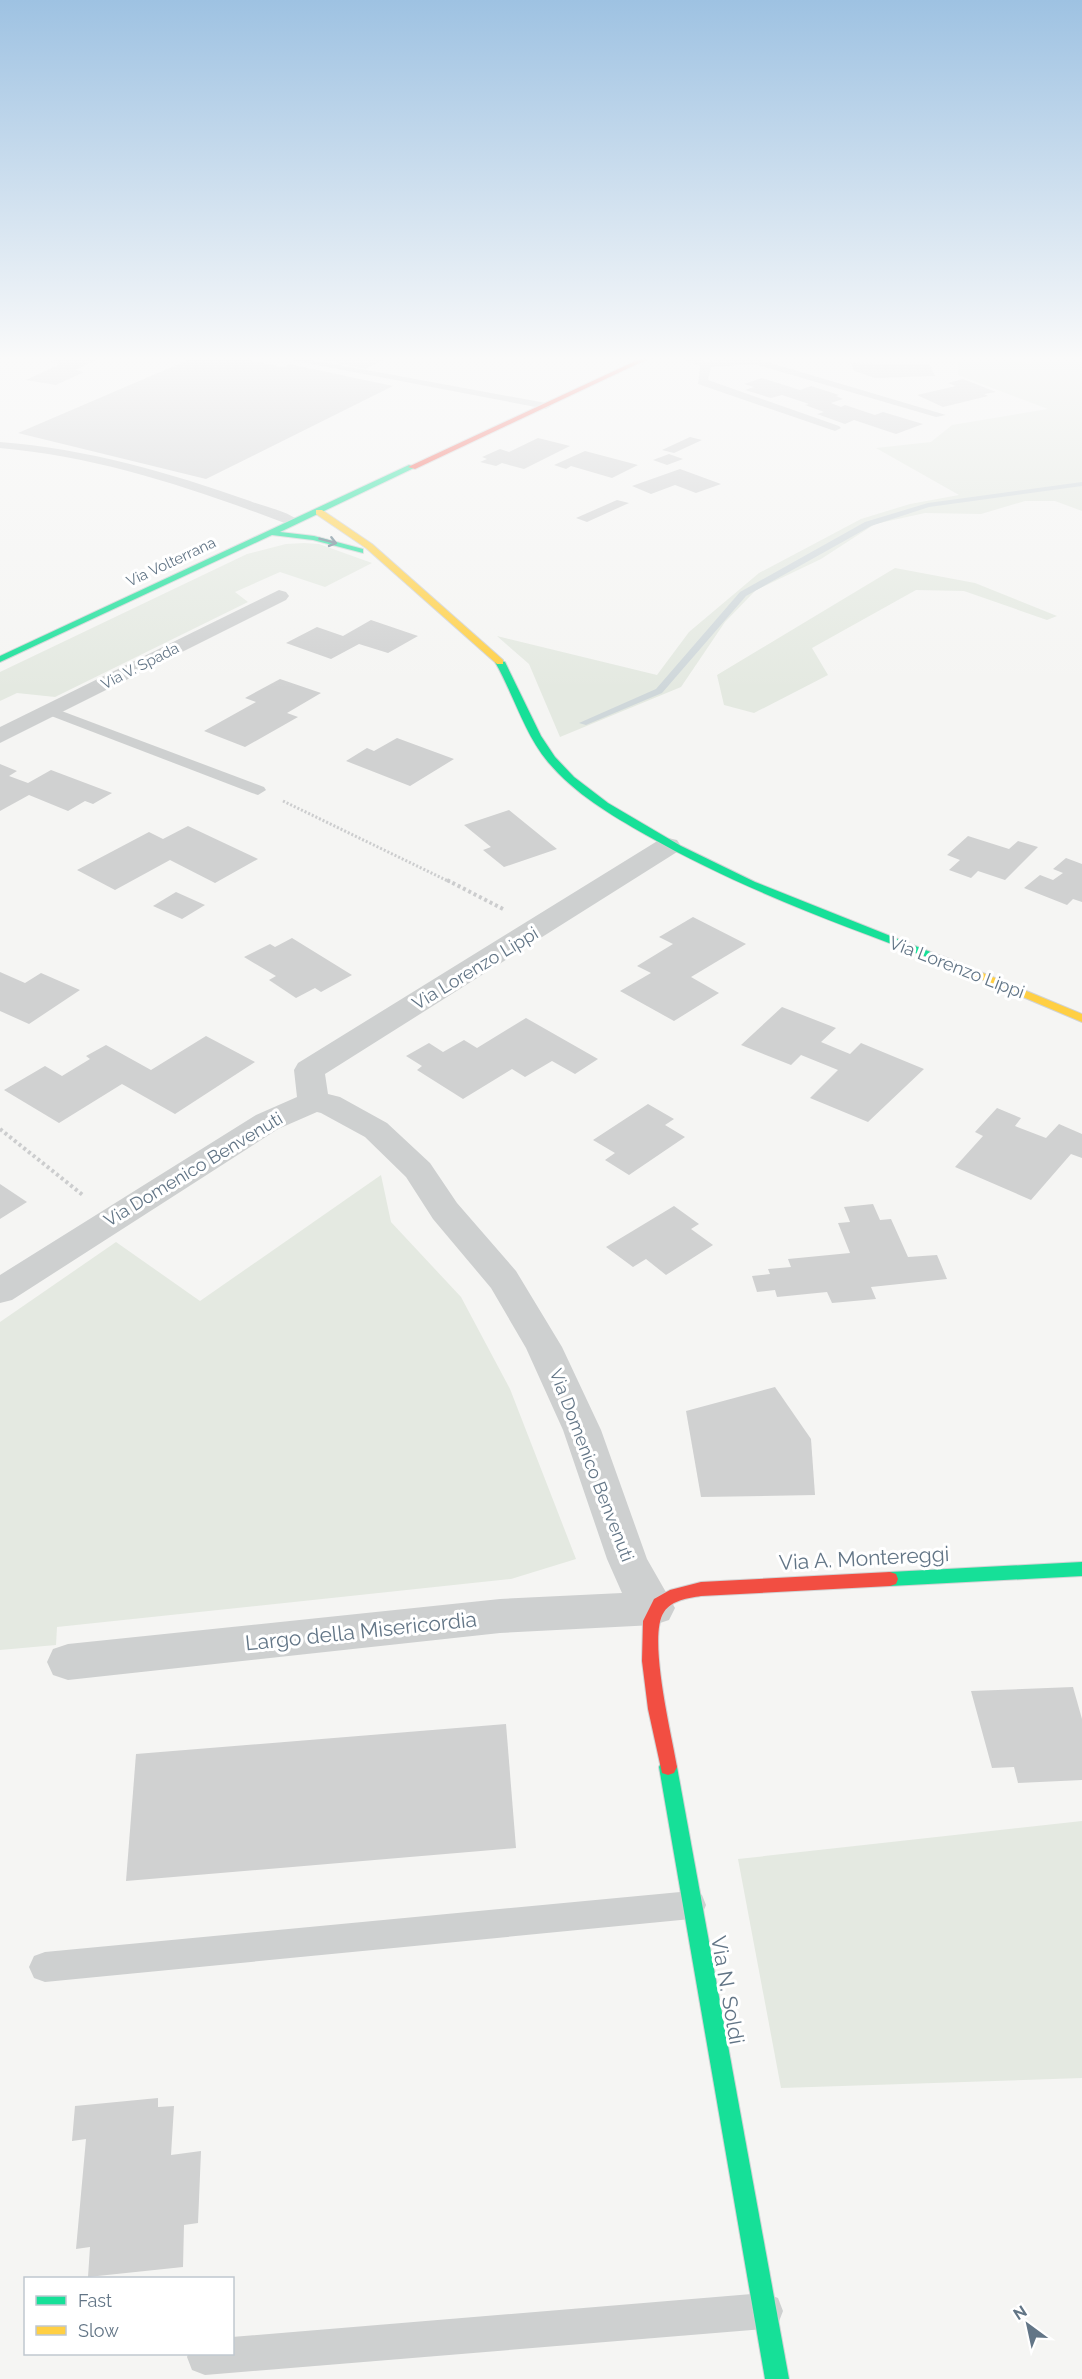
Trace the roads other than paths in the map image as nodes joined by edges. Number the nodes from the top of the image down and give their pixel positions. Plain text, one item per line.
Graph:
1 (127, 468) edge
2 (413, 468) edge
3 (319, 512) junction
4 (294, 522) junction
5 (272, 532) junction
6 (382, 559) junction
7 (279, 596) dead end
8 (0, 659) edge
9 (51, 711) junction
10 (0, 736) edge
11 (258, 790) road end
12 (668, 846) junction
13 (1082, 1018) edge
14 (313, 1102) junction
15 (0, 1291) edge
16 (1082, 1569) edge
17 (654, 1608) junction
18 (68, 1662) dead end
19 (691, 1905) junction
20 (45, 1967) dead end
21 (765, 2311) junction
22 (234, 2354) edge
23 (217, 2355) edge
24 (205, 2356) dead end
25 (777, 2379) edge

1 - 4 lane
2 - 3 street, Via Volterrana
3 - 4 street, Via Volterrana
3 - 6 street, Via Lorenzo Lippi
4 - 5 street, Via Volterrana
5 -> 6 street, Via Lorenzo Lippi
5 - 8 street, Via Volterrana
6 - 12 street, Via Lorenzo Lippi
7 - 9 street, Via V. Spada
9 - 10 street, Via V. Spada
9 - 11 lane
12 - 13 street, Via Lorenzo Lippi
12 - 14 street, Via Lorenzo Lippi
14 - 15 street, Via Domenico Benvenuti
14 - 17 street, Via Domenico Benvenuti
16 - 17 street, Via A. Montereggi
17 - 18 street, Largo della Misericordia
17 - 19 street, Via N. Soldi
19 - 20 lane
19 - 21 street, Via N. Soldi
21 - 22 lane
21 - 25 street, Via N. Soldi
23 - 24 lane

